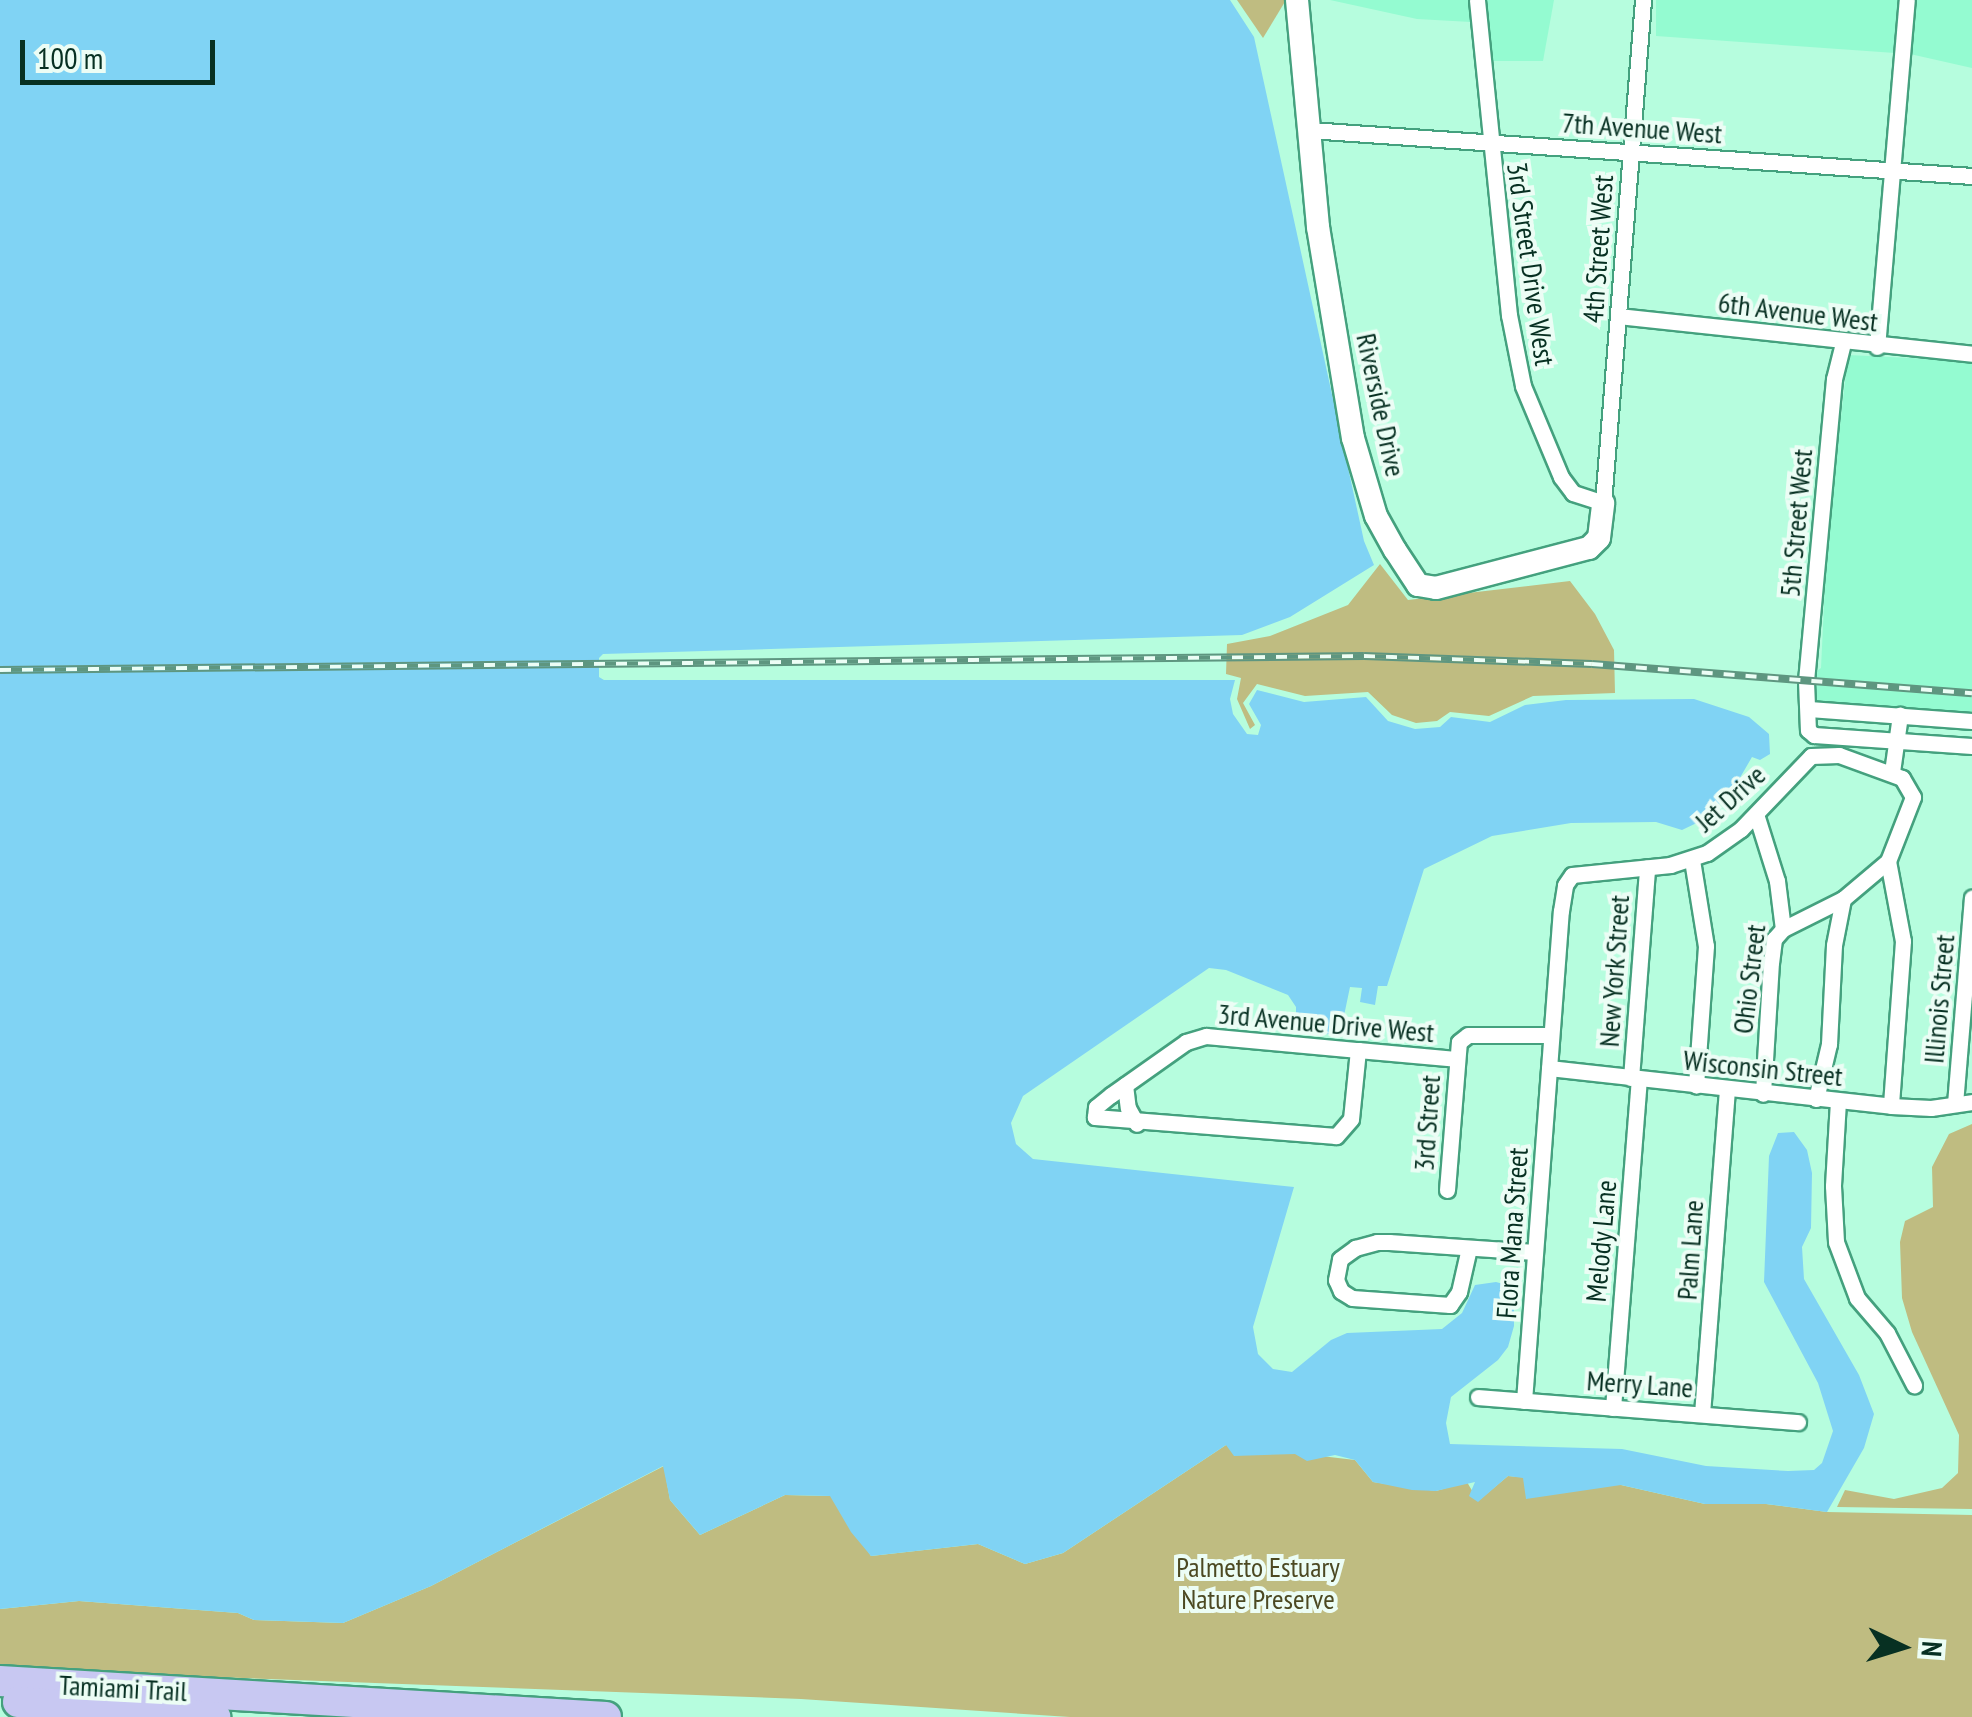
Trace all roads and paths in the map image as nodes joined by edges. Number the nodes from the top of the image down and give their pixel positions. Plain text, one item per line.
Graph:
1 (1297, 0) edge
2 (1476, 0) edge
3 (1643, 0) edge
4 (1908, 0) edge
5 (1309, 130) junction
6 (1488, 143) junction
7 (1630, 152) junction
8 (1892, 170) junction
9 (1972, 176) edge
10 (1618, 316) junction
11 (1843, 343) junction
12 (1878, 347) junction
13 (1972, 354) edge
14 (1603, 503) junction
15 (1809, 709) junction
16 (1900, 715) junction
17 (1972, 721) edge
18 (1841, 737) junction
19 (1898, 740) junction
20 (1972, 746) edge
21 (1840, 755) junction
22 (1892, 772) junction
23 (1756, 814) junction
24 (1692, 860) junction
25 (1888, 862) junction
26 (1647, 868) junction
27 (1972, 898) edge
28 (1843, 899) junction
29 (1783, 929) junction
30 (1969, 978) edge
31 (1550, 1035) junction
32 (1358, 1050) junction
33 (1456, 1059) junction
34 (1549, 1068) junction
35 (1635, 1079) junction
36 (1125, 1084) junction
37 (1696, 1086) junction
38 (1727, 1090) junction
39 (1763, 1094) junction
40 (1816, 1099) junction
41 (1838, 1101) junction
42 (1964, 1103) edge
43 (1891, 1106) junction
44 (1136, 1124) junction
45 (1447, 1190) dead end
46 (1469, 1248) junction
47 (1535, 1252) junction
48 (1914, 1385) dead end
49 (1478, 1398) dead end
50 (1524, 1401) junction
51 (1613, 1408) junction
52 (1702, 1414) junction
53 (1798, 1422) dead end
54 (0, 1681) edge
55 (0, 1700) edge
56 (215, 1717) edge
57 (596, 1717) edge
58 (606, 1717) edge

1 - 5 street, Riverside Drive
2 - 6 street, 3rd Street Drive West
3 - 7 street, 4th Street West
4 - 8 street
5 - 6 street, 7th Avenue West
5 - 14 street, Riverside Drive
6 - 7 street, 7th Avenue West
6 - 14 street, 3rd Street Drive West
7 - 8 street, 7th Avenue West
7 - 10 street, 4th Street West
8 - 9 street, 7th Avenue West
8 - 12 street
10 - 11 street, 6th Avenue West
10 - 14 street, 4th Street West
11 - 12 street, 6th Avenue West
11 - 15 street, 5th Street West
12 - 13 street, 6th Avenue West
15 - 16 street
15 - 18 street
16 - 17 street
16 - 19 street
18 - 19 street
18 - 21 street
19 - 20 street
19 - 22 street
21 - 22 street
21 - 23 street, Jet Drive
22 - 25 street
23 - 24 street, Jet Drive
23 - 29 street, Ohio Street
24 - 26 street, Jet Drive
24 - 37 street
25 - 28 street
25 - 43 street
26 - 31 street
26 - 35 street, New York Street
27 - 30 street, Illinois Street
28 - 29 street
28 - 40 street
29 - 39 street, Ohio Street
30 - 42 street, Illinois Street
31 - 33 street, 3rd Avenue Drive West
31 - 34 street
32 - 33 street, 3rd Avenue Drive West
32 - 36 street, 3rd Avenue Drive West
32 - 44 street
33 - 45 street, 3rd Street
34 - 35 street, Wisconsin Street
34 - 47 street, Flora Mana Street
35 - 37 street, Wisconsin Street
35 - 51 street, Melody Lane
36 - 44 street
36 - 44 street, 3rd Avenue Drive West
37 - 38 street, Wisconsin Street
38 - 39 street, Wisconsin Street
38 - 52 street, Palm Lane
39 - 40 street, Wisconsin Street
40 - 41 street, Wisconsin Street
41 - 43 street, Wisconsin Street
41 - 48 street
42 - 43 street, Wisconsin Street
46 - 46 street
46 - 47 street
47 - 50 street, Flora Mana Street
49 - 50 street, Merry Lane
50 - 51 street, Merry Lane
51 - 52 street, Merry Lane
52 - 53 street, Merry Lane
54 - 57 highway, Tamiami Trail
55 - 56 highway, Tamiami Trail
57 - 58 highway, Tamiami Trail

